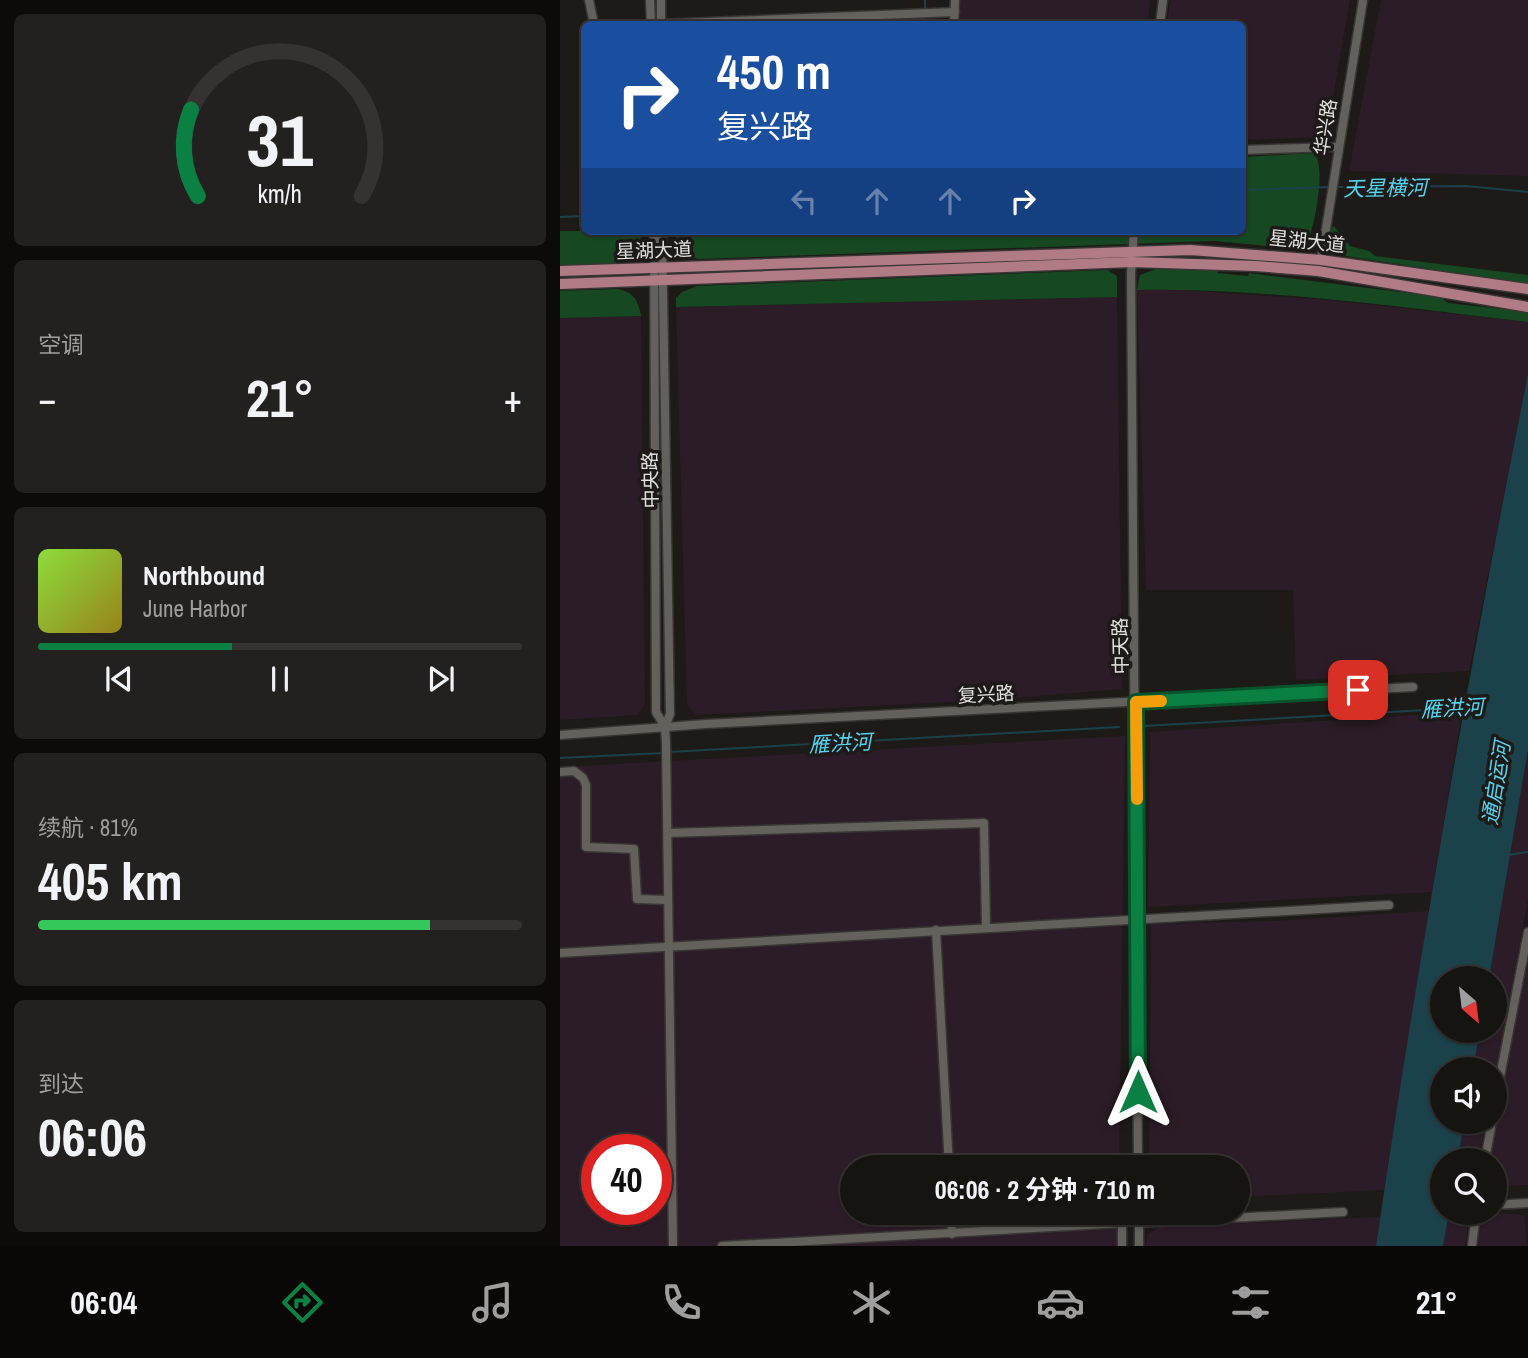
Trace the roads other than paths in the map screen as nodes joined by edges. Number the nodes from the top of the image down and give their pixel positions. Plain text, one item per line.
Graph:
1 (589, 0) edge
2 (650, 0) edge
3 (661, 0) edge
4 (955, 0) edge
5 (1163, 0) edge
6 (1363, 0) edge
7 (954, 12) junction
8 (593, 21) edge
9 (651, 21) edge
10 (660, 21) edge
11 (736, 21) edge
12 (954, 21) edge
13 (1160, 21) edge
14 (1337, 147) junction
15 (1246, 149) edge
16 (654, 235) edge
17 (662, 235) edge
18 (1135, 235) edge
19 (1132, 257) junction
20 (1321, 260) junction
21 (658, 267) junction
22 (560, 271) edge
23 (658, 281) junction
24 (560, 284) edge
25 (1528, 289) edge
26 (1528, 307) edge
27 (1413, 687) dead end
28 (1136, 702) junction
29 (665, 727) junction
30 (560, 735) edge
31 (560, 772) edge
32 (668, 833) junction
33 (668, 900) junction
34 (1389, 905) dead end
35 (1137, 918) junction
36 (986, 927) junction
37 (936, 930) junction
38 (1528, 932) edge
39 (668, 946) junction
40 (560, 953) edge
41 (1504, 1057) edge
42 (948, 1155) edge
43 (1138, 1155) edge
44 (1528, 1203) edge
45 (1507, 1204) edge
46 (1343, 1212) dead end
47 (1250, 1217) edge
48 (952, 1225) edge
49 (1139, 1225) edge
50 (1475, 1225) edge
51 (953, 1234) junction
52 (673, 1246) edge
53 (722, 1246) edge
54 (1122, 1246) edge
55 (1139, 1246) edge
56 (1472, 1246) edge

1 - 8 street
2 - 9 street
3 - 10 street
4 - 7 street
5 - 13 street
6 - 14 street, 华兴路
7 - 11 street
7 - 12 street
14 - 15 street
14 - 20 street, 华兴路
16 - 21 street, 中央路
17 - 21 street, 中央路
18 - 19 street, 中天路
19 - 20 main road, 星湖大道
19 - 21 main road, 星湖大道
19 - 23 main road, 星湖大道
19 - 26 main road, 星湖大道
19 - 28 street, 中天路
20 - 25 main road, 星湖大道
21 - 22 main road, 星湖大道
21 - 23 street, 中央路
23 - 24 main road, 星湖大道
23 - 29 street, 中央路
23 - 29 street
27 - 28 street, 复兴路
28 - 29 street, 复兴路
28 - 35 street, 中天路
29 - 30 street, 复兴路
29 - 32 street
31 - 33 street
32 - 33 street
32 - 36 street
33 - 39 street
34 - 35 street
35 - 36 street
35 - 43 street, 中天路
36 - 37 street
37 - 39 street
37 - 42 street
38 - 41 street
39 - 40 street
39 - 52 street
44 - 45 street
46 - 47 street
48 - 51 street
49 - 55 street
50 - 56 street
51 - 53 street
51 - 54 street

